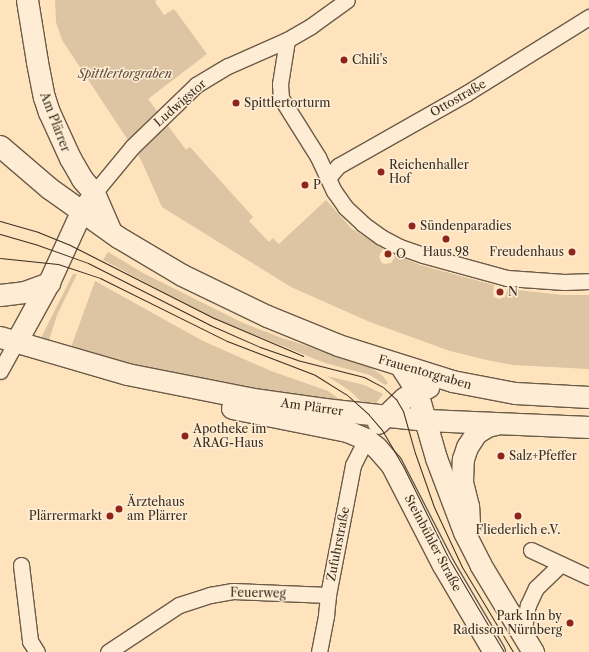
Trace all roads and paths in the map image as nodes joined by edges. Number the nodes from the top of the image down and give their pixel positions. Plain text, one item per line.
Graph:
1 (27, 0) edge
2 (347, 0) edge
3 (589, 17) edge
4 (287, 40) junction
5 (0, 146) edge
6 (328, 178) junction
7 (94, 193) junction
8 (81, 212) junction
9 (111, 232) junction
10 (589, 281) edge
11 (48, 282) junction
12 (0, 295) edge
13 (8, 340) edge
14 (400, 365) junction
15 (0, 371) edge
16 (452, 380) junction
17 (166, 382) junction
18 (416, 391) junction
19 (589, 398) edge
20 (384, 416) junction
21 (426, 420) junction
22 (497, 424) junction
23 (589, 427) edge
24 (366, 440) junction
25 (471, 547) junction
26 (531, 550) dead end
27 (21, 565) dead end
28 (560, 565) junction
29 (589, 577) edge
30 (328, 595) junction
31 (528, 644) edge
32 (37, 652) edge
33 (108, 652) edge
34 (319, 652) edge
35 (494, 652) edge

1 - 7 main road, Am Plärrer
2 - 4 street, Ludwigstor
3 - 6 street, Ottostraße
4 - 6 street
4 - 7 street, Ludwigstor
5 - 8 main road
6 - 10 street
7 - 8 main road
7 - 9 main road, Am Plärrer
8 - 9 main road
8 - 11 main road
9 - 14 main road, Frauentorgraben
11 - 12 main road
11 - 13 main road
13 - 15 street
13 - 17 main road, Am Plärrer
14 - 16 main road, Frauentorgraben
14 - 18 main road
16 - 18 main road
16 - 19 main road, Frauentorgraben
17 - 20 main road, Am Plärrer
17 - 24 main road, Am Plärrer
18 - 20 main road
18 - 21 main road
20 - 21 main road, Am Plärrer
20 - 24 main road
21 - 22 main road, Am Plärrer
21 - 25 main road
22 - 23 main road
22 - 25 main road
24 - 30 street, Zufuhrstraße
24 - 35 main road, Steinbühler Straße
25 - 31 main road
26 - 28 street
27 - 32 street
28 - 29 street
28 - 31 street
30 - 33 street, Feuerweg
30 - 34 street, Zufuhrstraße

